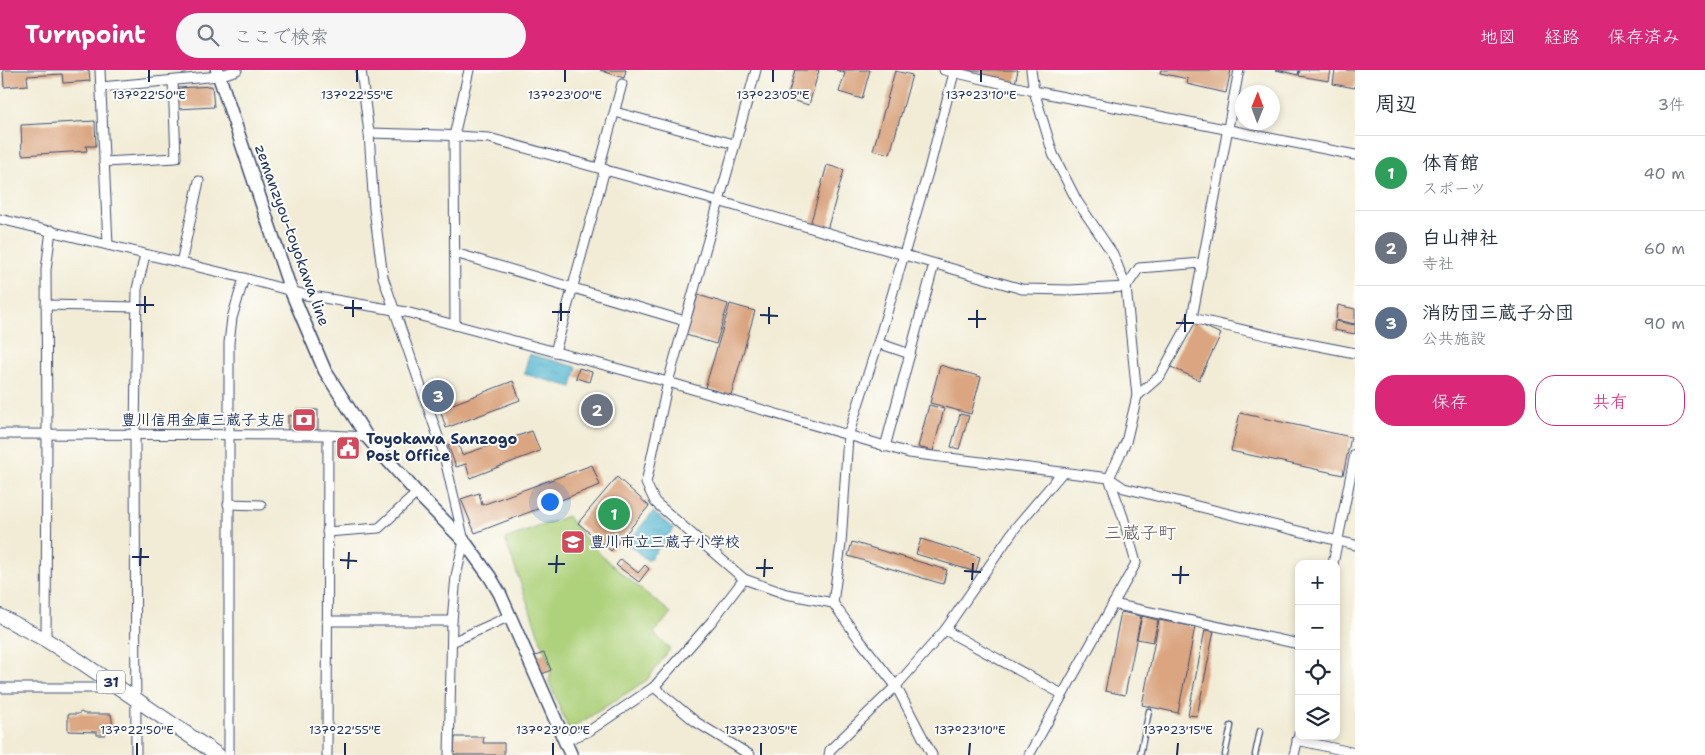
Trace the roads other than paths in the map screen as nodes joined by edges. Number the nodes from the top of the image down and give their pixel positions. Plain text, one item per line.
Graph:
1 (100, 70) edge
2 (237, 70) edge
3 (361, 70) edge
4 (469, 70) edge
5 (756, 70) edge
6 (944, 70) edge
7 (1031, 70) edge
8 (1239, 70) edge
9 (218, 73) edge
10 (954, 73) junction
11 (173, 80) junction
12 (622, 84) dead end
13 (101, 87) junction
14 (1034, 91) junction
15 (616, 112) junction
16 (1227, 129) junction
17 (369, 133) junction
18 (454, 136) junction
19 (734, 144) junction
20 (1355, 155) edge
21 (104, 162) junction
22 (602, 169) junction
23 (199, 181) dead end
24 (718, 201) junction
25 (0, 219) edge
26 (51, 230) junction
27 (108, 245) junction
28 (455, 253) junction
29 (145, 255) junction
30 (903, 256) junction
31 (181, 263) junction
32 (1202, 263) junction
33 (934, 264) junction
34 (244, 278) junction
35 (1126, 287) junction
36 (573, 288) junction
37 (291, 291) junction
38 (46, 305) junction
39 (137, 307) junction
40 (393, 310) junction
41 (1192, 318) junction
42 (685, 321) junction
43 (455, 326) junction
44 (878, 343) junction
45 (555, 352) junction
46 (1355, 353) edge
47 (910, 354) junction
48 (668, 382) junction
49 (1137, 396) junction
50 (0, 434) edge
51 (48, 435) junction
52 (328, 435) junction
53 (135, 436) junction
54 (228, 436) junction
55 (848, 436) junction
56 (366, 437) junction
57 (885, 446) junction
58 (1355, 454) edge
59 (1062, 473) junction
60 (1109, 478) junction
61 (417, 493) junction
62 (228, 504) junction
63 (261, 505) dead end
64 (327, 532) junction
65 (1338, 540) junction
66 (464, 541) junction
67 (1355, 545) edge
68 (1334, 560) edge
69 (744, 578) junction
70 (833, 603) junction
71 (1113, 604) junction
72 (0, 616) edge
73 (510, 616) junction
74 (327, 620) junction
75 (452, 621) junction
76 (945, 630) junction
77 (46, 640) junction
78 (452, 642) junction
79 (1295, 643) edge
80 (896, 686) junction
81 (654, 687) junction
82 (0, 688) edge
83 (120, 688) junction
84 (1062, 694) junction
85 (137, 700) junction
86 (1149, 711) dead end
87 (1231, 726) dead end
88 (1260, 731) dead end
89 (1297, 740) edge
90 (1309, 740) edge
91 (565, 741) junction
92 (1355, 753) edge
93 (136, 755) edge
94 (218, 755) edge
95 (228, 755) edge
96 (327, 755) edge
97 (449, 755) edge
98 (571, 755) edge
99 (750, 755) edge
100 (829, 755) edge
101 (932, 755) edge
102 (1028, 755) edge
103 (1140, 755) edge
104 (1225, 755) edge
105 (1255, 755) edge
106 (1294, 755) edge

1 - 13 street
2 - 9 street
3 - 17 street
4 - 18 street
5 - 19 street
6 - 10 street
7 - 14 street
8 - 16 street
9 - 11 street
9 - 37 main road, zemanzyou-toyokawa line
10 - 14 street
10 - 30 street
11 - 13 street
11 - 21 street
12 - 15 street
13 - 21 street
14 - 16 street
14 - 35 street
15 - 19 street
15 - 22 street
16 - 20 street
16 - 32 street
17 - 18 street
17 - 40 street
18 - 22 street
18 - 28 street
19 - 24 street
21 - 27 street
22 - 24 street
22 - 36 street
23 - 31 street
24 - 30 street
24 - 42 street
25 - 26 street
26 - 27 street
26 - 38 street
27 - 29 street
28 - 36 street
28 - 43 street
29 - 31 street
29 - 39 street
30 - 33 street
30 - 44 street
31 - 34 street
32 - 35 street
32 - 41 street
33 - 35 street
33 - 47 street
34 - 37 street
34 - 54 street
35 - 49 street
36 - 42 street
36 - 45 street
37 - 40 street
37 - 56 main road, zemanzyou-toyokawa line
38 - 39 street
38 - 51 street
39 - 53 street
40 - 43 street
40 - 66 street
41 - 46 street
41 - 49 street
42 - 48 street
43 - 45 street
44 - 47 street
44 - 55 street
45 - 48 street
47 - 57 street
48 - 55 street
48 - 69 street
49 - 60 street
50 - 51 street
51 - 53 street
51 - 77 street
52 - 54 street
52 - 56 street
52 - 64 street
53 - 54 street
53 - 85 street
54 - 62 street
55 - 57 street
55 - 70 street
56 - 61 main road, zemanzyou-toyokawa line
57 - 59 street
58 - 65 street
59 - 60 street
59 - 76 street
60 - 65 street
60 - 71 street
61 - 64 street
61 - 66 main road, zemanzyou-toyokawa line
62 - 63 street
62 - 95 street
64 - 74 street
65 - 67 street
65 - 68 street
66 - 73 main road, zemanzyou-toyokawa line
66 - 75 street
69 - 70 street
69 - 81 street
70 - 80 street
71 - 79 street
71 - 84 street
72 - 77 main road, 31
73 - 78 street
73 - 91 main road, zemanzyou-toyokawa line
74 - 75 street
74 - 96 street
75 - 78 street
76 - 80 street
76 - 84 street
77 - 83 main road, 31
78 - 97 street
80 - 100 street
80 - 101 street
81 - 91 street
81 - 99 street
82 - 83 street
83 - 85 main road, 31
84 - 102 street
85 - 93 street
85 - 94 main road, 31
86 - 103 lane
87 - 104 lane
88 - 105 lane
89 - 106 street
90 - 92 street
91 - 98 main road, zemanzyou-toyokawa line

